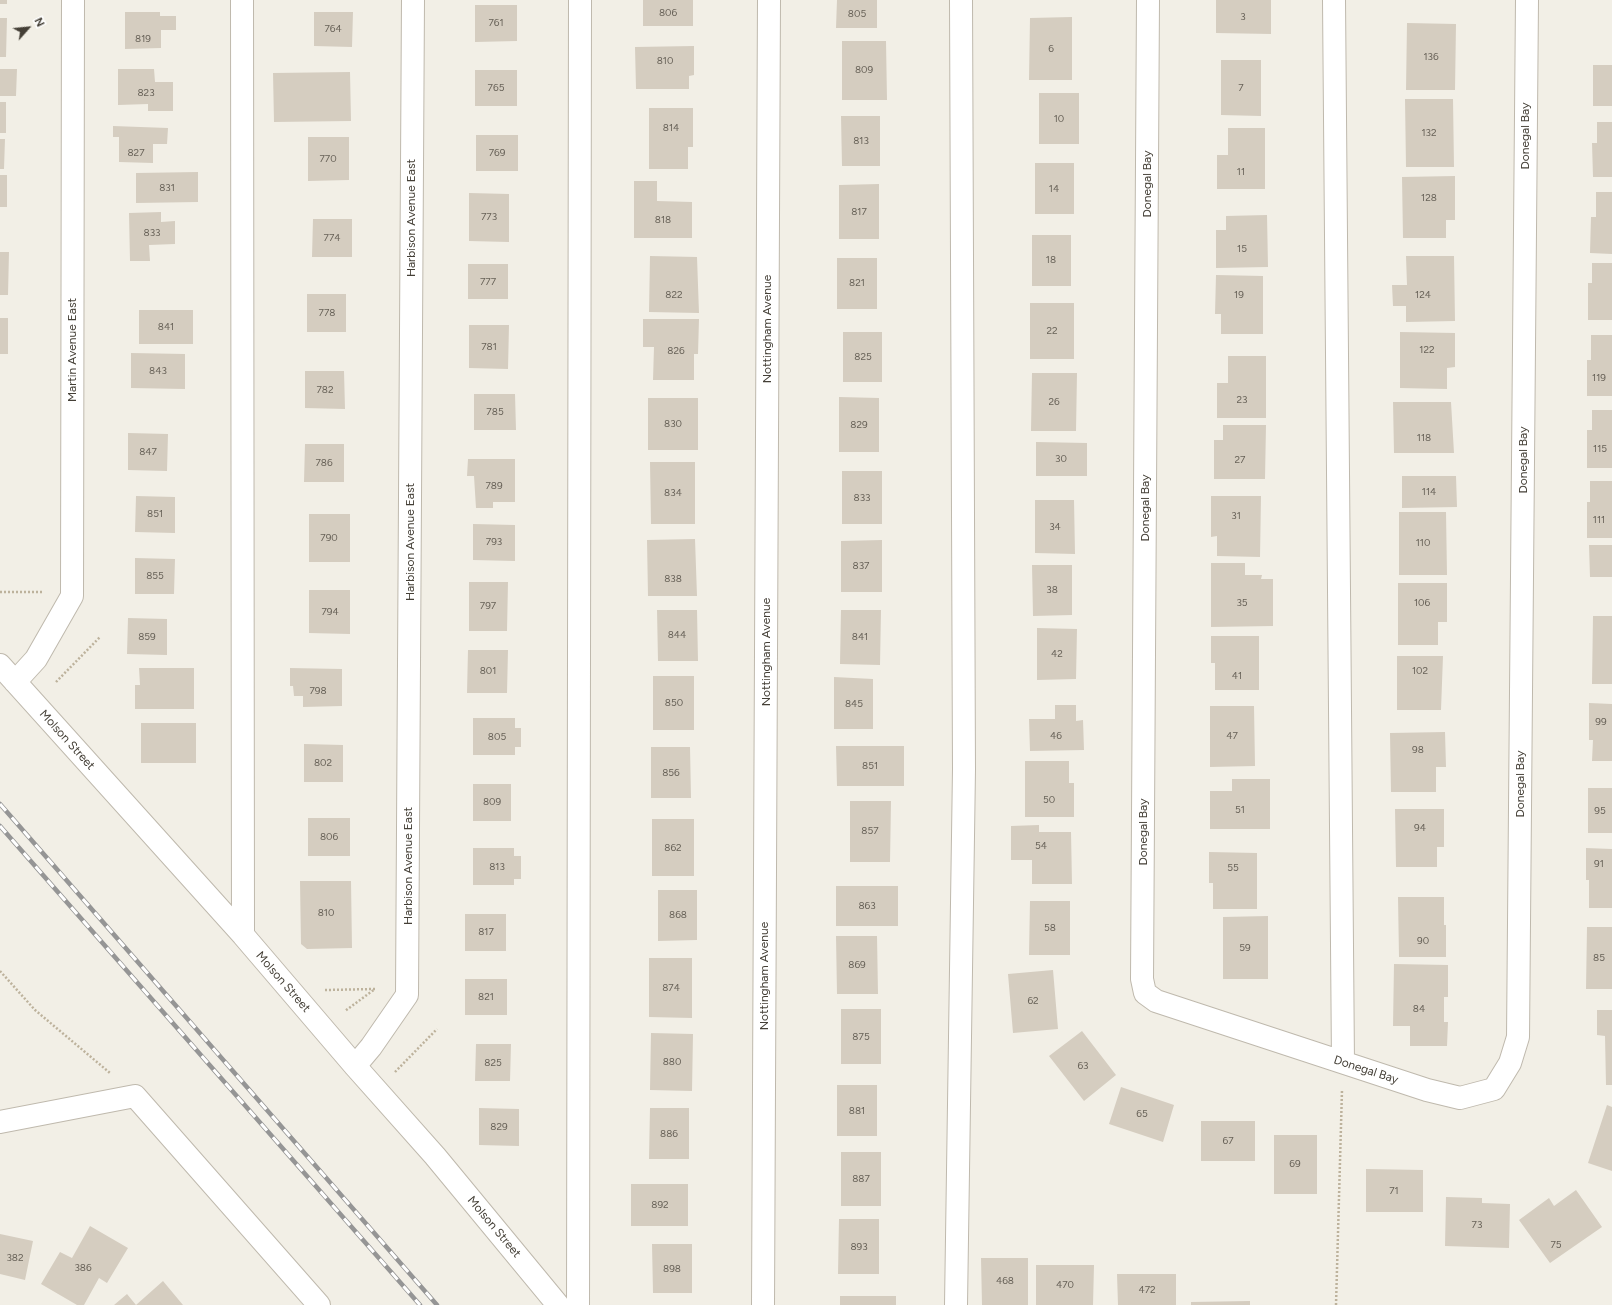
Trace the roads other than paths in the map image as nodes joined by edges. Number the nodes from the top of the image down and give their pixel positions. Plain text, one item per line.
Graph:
1 (73, 0) edge
2 (242, 0) edge
3 (413, 0) edge
4 (580, 0) edge
5 (769, 0) edge
6 (961, 0) edge
7 (1148, 0) edge
8 (1334, 0) edge
9 (1527, 0) edge
10 (0, 665) edge
11 (15, 682) junction
12 (243, 935) junction
13 (1343, 1062) junction
14 (355, 1066) junction
15 (0, 1122) edge
16 (319, 1305) edge
17 (558, 1305) edge
18 (578, 1305) edge
19 (763, 1305) edge
20 (956, 1305) edge

1 - 11 street, Martin Avenue East
2 - 12 street
3 - 14 street, Harbison Avenue East
4 - 18 street
5 - 19 street, Nottingham Avenue
6 - 20 street
7 - 13 street, Donegal Bay
8 - 13 street
9 - 13 street, Donegal Bay
10 - 11 street, Molson Street
11 - 12 street, Molson Street
12 - 14 street, Molson Street
14 - 17 street, Molson Street
15 - 16 street

